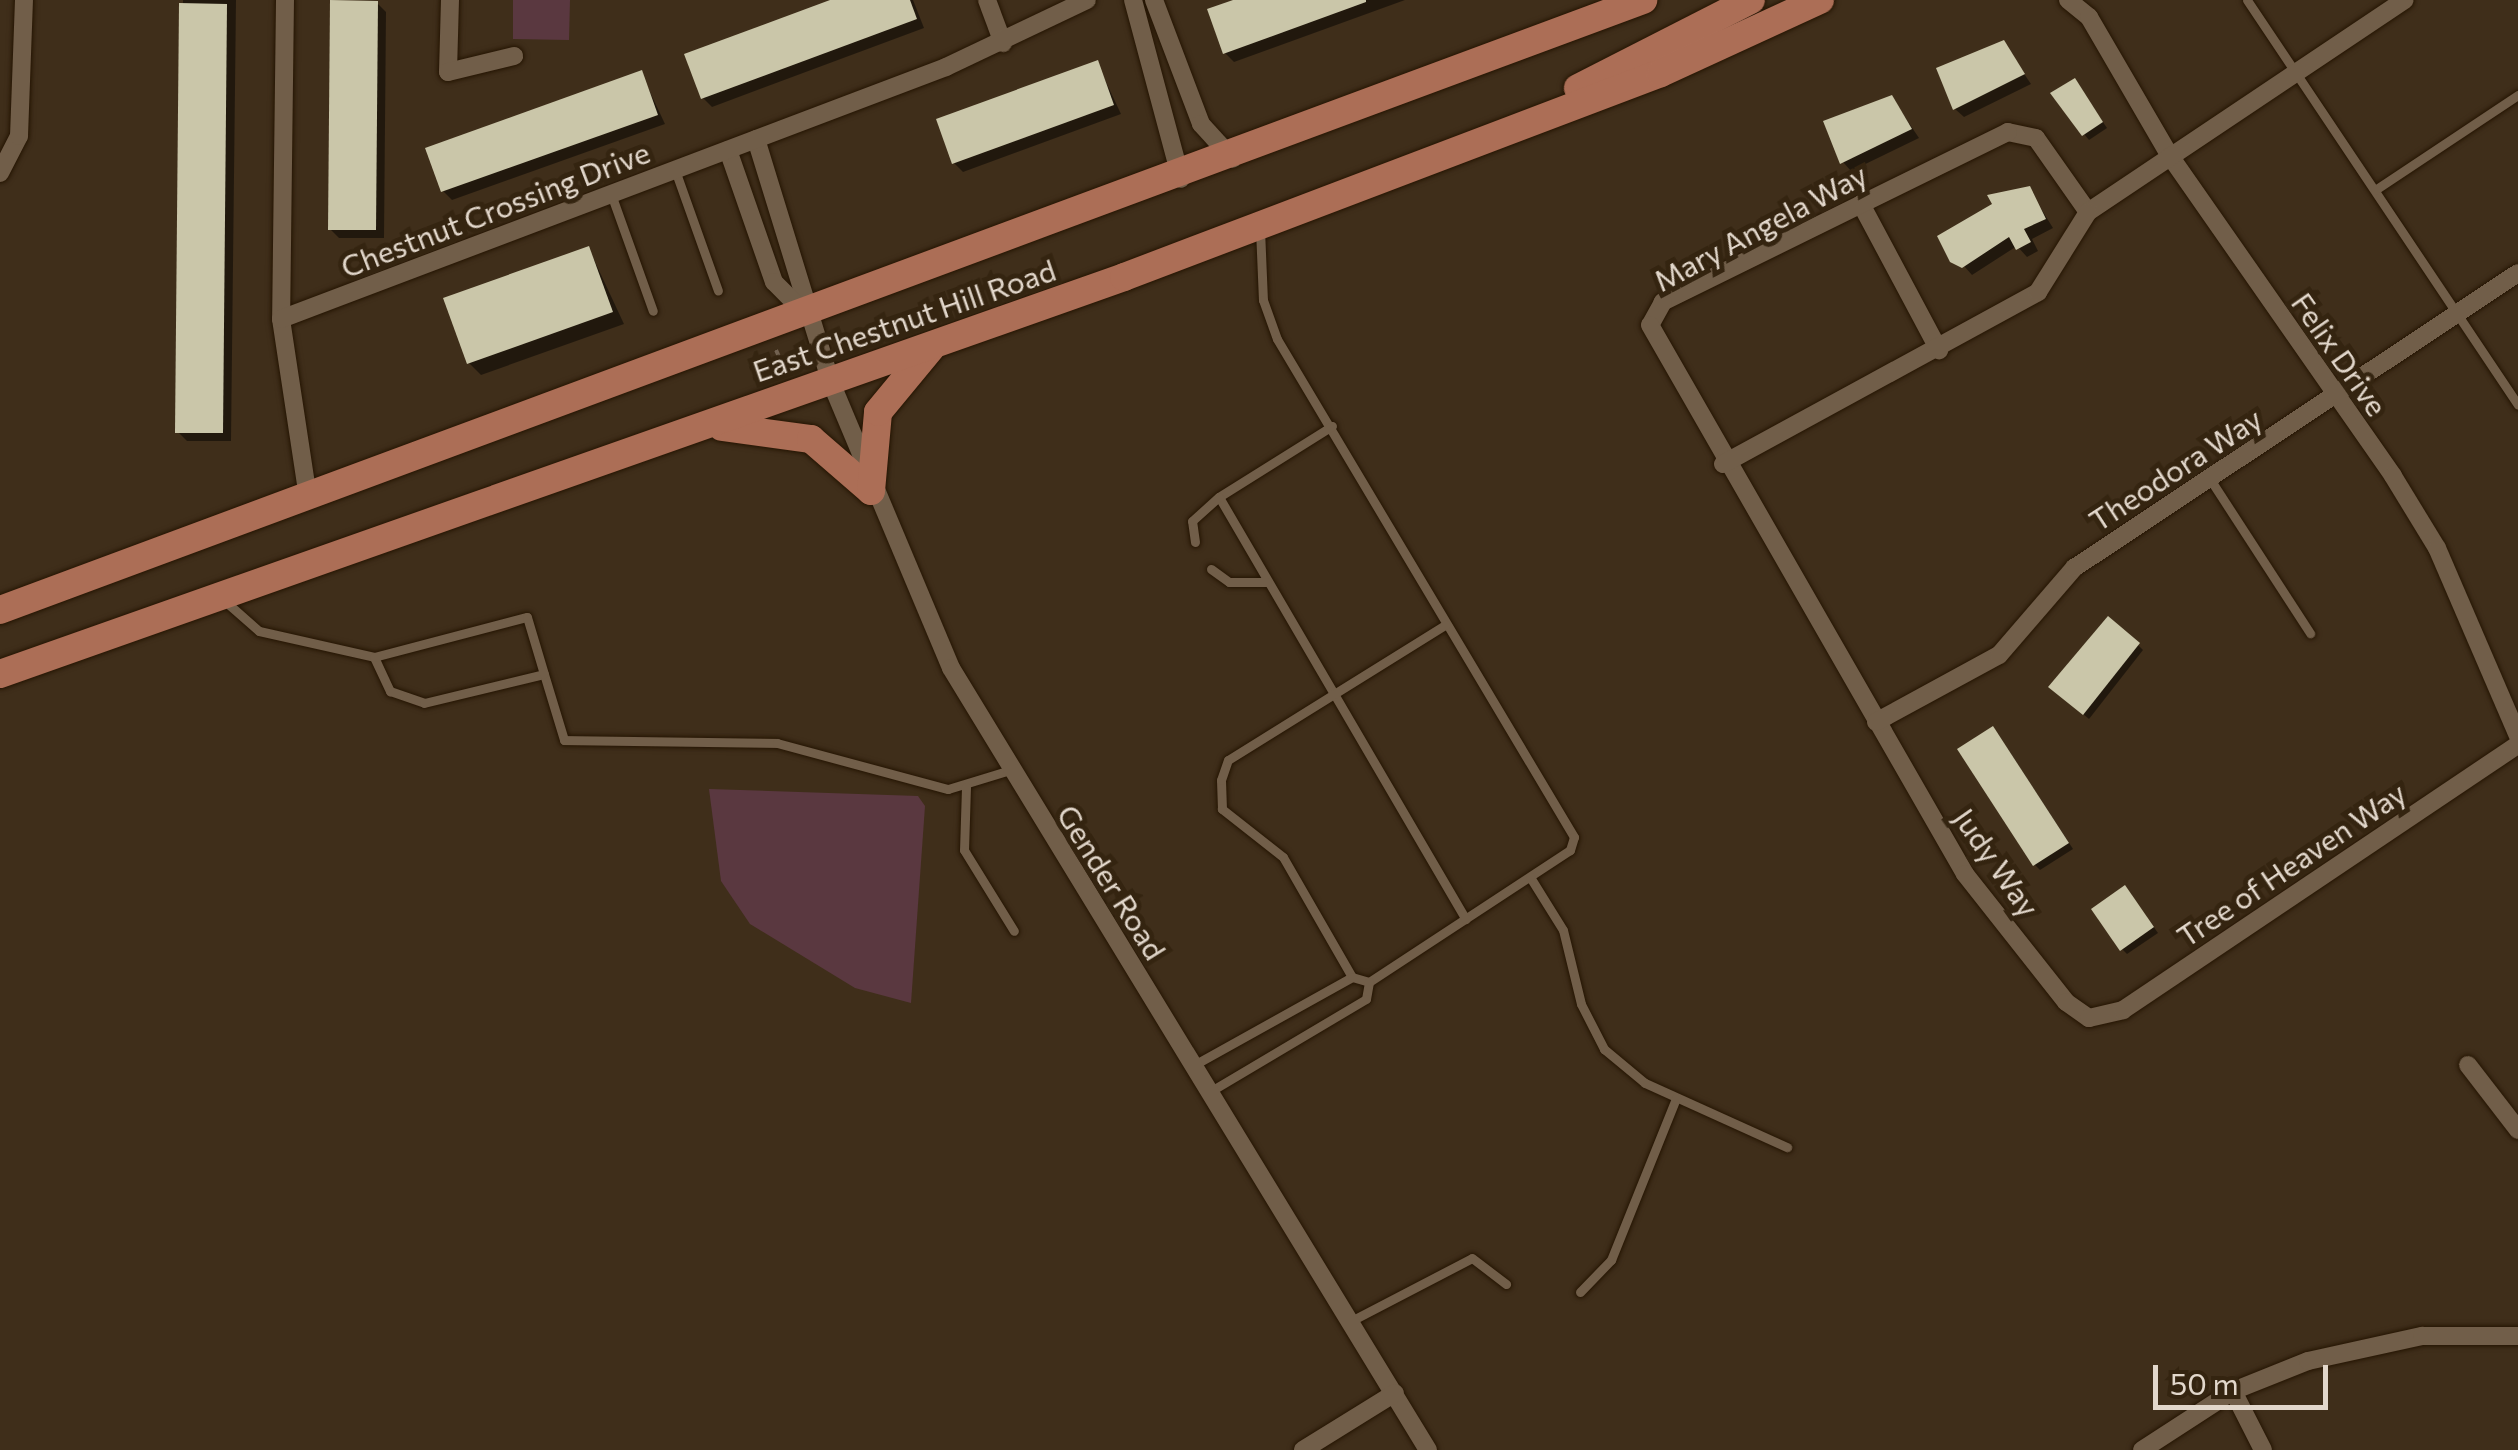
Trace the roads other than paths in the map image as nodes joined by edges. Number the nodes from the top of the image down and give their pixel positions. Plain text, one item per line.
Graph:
1 (24, 0) edge
2 (285, 0) edge
3 (450, 0) edge
4 (987, 0) edge
5 (1088, 0) edge
6 (1133, 0) edge
7 (1154, 0) edge
8 (1643, 0) edge
9 (1751, 0) edge
10 (1820, 0) edge
11 (2068, 0) edge
12 (2247, 0) edge
13 (2405, 0) edge
14 (2089, 8) edge
15 (1002, 44) junction
16 (514, 56) dead end
17 (2295, 72) junction
18 (2518, 95) edge
19 (1528, 124) junction
20 (756, 139) junction
21 (728, 150) junction
22 (2170, 156) junction
23 (1234, 159) junction
24 (675, 170) junction
25 (0, 173) edge
26 (1181, 178) junction
27 (2374, 190) junction
28 (611, 194) junction
29 (1861, 204) junction
30 (2088, 212) junction
31 (1260, 226) junction
32 (2518, 273) edge
33 (718, 291) dead end
34 (653, 311) dead end
35 (2458, 313) junction
36 (806, 314) junction
37 (281, 319) junction
38 (936, 342) junction
39 (1939, 350) junction
40 (830, 380) junction
41 (2336, 397) junction
42 (2518, 405) edge
43 (1332, 426) junction
44 (666, 438) junction
45 (1723, 464) junction
46 (2210, 479) junction
47 (871, 491) junction
48 (1219, 497) junction
49 (308, 498) junction
50 (1195, 542) dead end
51 (1211, 569) dead end
52 (1267, 582) junction
53 (220, 596) junction
54 (0, 610) edge
55 (1446, 625) junction
56 (2310, 633) dead end
57 (374, 656) junction
58 (0, 674) edge
59 (544, 674) junction
60 (1330, 694) junction
61 (1876, 722) junction
62 (2518, 736) edge
63 (2518, 745) edge
64 (1010, 770) junction
65 (966, 787) junction
66 (1530, 876) junction
67 (1466, 918) junction
68 (1014, 932) dead end
69 (1352, 977) junction
70 (1368, 982) junction
71 (2089, 1018) joint
72 (1194, 1065) junction
73 (2468, 1065) dead end
74 (1210, 1091) junction
75 (1676, 1098) junction
76 (2518, 1130) edge
77 (1786, 1146) dead end
78 (1506, 1284) dead end
79 (1580, 1292) dead end
80 (1351, 1321) junction
81 (2518, 1336) edge
82 (2233, 1391) junction
83 (1395, 1393) junction
84 (1303, 1450) edge
85 (1428, 1450) edge
86 (2142, 1450) edge
87 (2263, 1450) edge

1 - 25 street
2 - 37 street
3 - 16 street
4 - 15 street
5 - 15 street, Chestnut Crossing Drive
6 - 26 street
7 - 23 street
8 - 23 main road, East Chestnut Hill Road
9 - 19 main road
10 - 19 main road, East Chestnut Hill Road
11 - 14 street, Felix Drive
12 - 17 lane
13 - 17 street
14 - 22 street, Felix Drive
15 - 20 street, Chestnut Crossing Drive
17 - 22 street
17 - 27 lane
18 - 27 lane
19 - 31 main road, East Chestnut Hill Road
20 - 21 street, Chestnut Crossing Drive
20 - 36 street
21 - 24 street, Chestnut Crossing Drive
21 - 36 street
22 - 30 street
22 - 41 street, Felix Drive
23 - 26 main road, East Chestnut Hill Road
24 - 28 street, Chestnut Crossing Drive
24 - 33 lane
26 - 36 main road, East Chestnut Hill Road
27 - 35 lane
28 - 34 lane
28 - 37 street, Chestnut Crossing Drive
29 - 30 street, Mary Angela Way
29 - 39 street
29 - 45 street, Mary Angela Way
30 - 39 street
31 - 38 main road, East Chestnut Hill Road
31 - 43 lane
32 - 35 street, Theodora Way
35 - 41 street, Theodora Way
35 - 42 lane
36 - 40 street, Gender Road
36 - 49 main road, East Chestnut Hill Road
37 - 49 street
38 - 40 main road, East Chestnut Hill Road
38 - 47 main road
39 - 45 street
40 - 44 main road, East Chestnut Hill Road
40 - 47 street, Gender Road
41 - 46 street, Theodora Way
41 - 62 street, Felix Drive
43 - 48 lane
43 - 55 lane
44 - 47 main road
44 - 53 main road, East Chestnut Hill Road
45 - 61 street, Mary Angela Way
46 - 56 lane
46 - 61 street, Theodora Way
47 - 64 street, Gender Road
48 - 50 lane
48 - 52 lane
49 - 54 main road, East Chestnut Hill Road
51 - 52 lane
52 - 60 lane
53 - 57 lane
53 - 58 main road, East Chestnut Hill Road
55 - 60 lane
55 - 66 lane
57 - 59 lane
57 - 59 lane
59 - 65 lane
60 - 67 lane
60 - 69 lane
61 - 71 street, Judy Way
63 - 71 street, Tree of Heaven Way
64 - 65 lane
64 - 72 street, Gender Road
65 - 68 lane
66 - 67 lane
66 - 75 lane
67 - 70 lane
69 - 70 lane
69 - 72 lane
70 - 74 lane
72 - 74 street, Gender Road
73 - 76 street
74 - 80 street, Gender Road
75 - 77 lane
75 - 79 lane
78 - 80 lane
80 - 83 street, Gender Road
81 - 82 street
82 - 86 street
82 - 87 street
83 - 84 street
83 - 85 street, Gender Road

